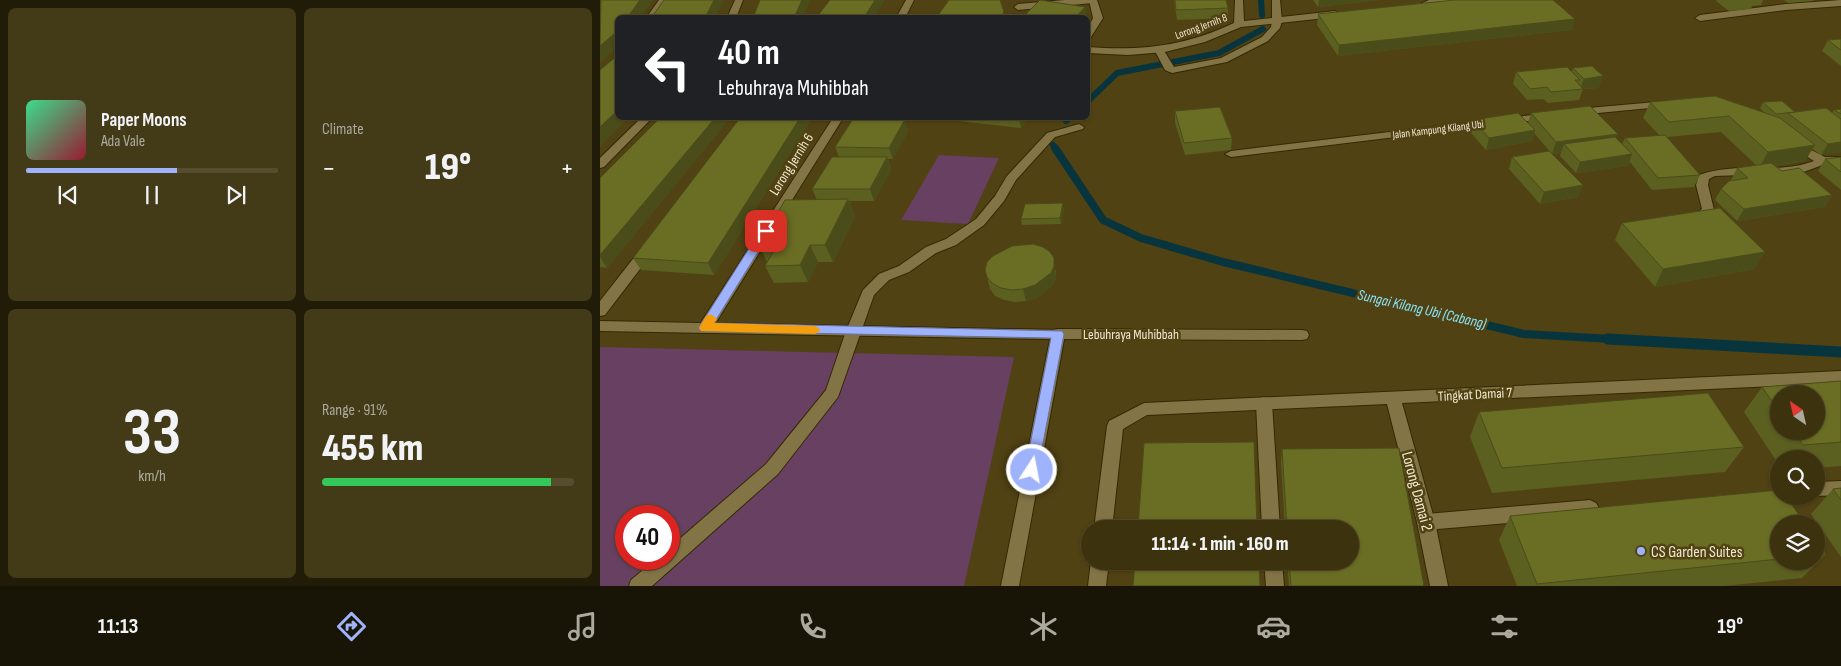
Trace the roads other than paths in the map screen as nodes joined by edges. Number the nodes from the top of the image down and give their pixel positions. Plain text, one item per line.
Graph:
1 (663, 0) edge
2 (739, 0) edge
3 (910, 0) edge
4 (1093, 0) edge
5 (1239, 0) edge
6 (1276, 0) edge
7 (1453, 0) edge
8 (1016, 3) edge
9 (1841, 3) edge
10 (1413, 5) edge
11 (1344, 13) edge
12 (652, 15) edge
13 (732, 15) edge
14 (902, 15) edge
15 (1700, 18) dead end
16 (1277, 21) junction
17 (1239, 24) junction
18 (1090, 32) edge
19 (1090, 50) edge
20 (1160, 52) junction
21 (1678, 103) edge
22 (644, 120) edge
23 (837, 120) edge
24 (1079, 127) dead end
25 (1781, 136) edge
26 (1231, 154) dead end
27 (1841, 160) edge
28 (1823, 161) junction
29 (600, 165) edge
30 (1681, 222) edge
31 (654, 241) edge
32 (600, 311) edge
33 (600, 326) edge
34 (705, 328) junction
35 (853, 331) junction
36 (1058, 334) junction
37 (1302, 335) dead end
38 (1841, 378) edge
39 (1393, 398) junction
40 (1264, 403) junction
41 (1841, 488) edge
42 (1825, 489) edge
43 (1604, 507) edge
44 (1104, 520) edge
45 (1270, 520) edge
46 (1426, 522) junction
47 (1099, 570) edge
48 (1274, 570) edge
49 (638, 586) edge
50 (1010, 586) edge
51 (1097, 586) edge
52 (1275, 586) edge
53 (1439, 586) edge

1 - 12 street
2 - 13 street
3 - 14 street
4 - 8 street
4 - 18 street
5 - 17 street, Lorong Jernih 8
6 - 16 street
7 - 10 street
9 - 15 street
11 - 16 street
16 - 17 street
16 - 20 street
17 - 20 street, Lorong Jernih 8
19 - 20 street, Lorong Jernih 8
21 - 26 street, Jalan Kampung Kilang Ubi
22 - 29 street
23 - 34 street, Lorong Jernih 6
24 - 35 street
25 - 28 street
27 - 28 street
28 - 30 street
31 - 32 street
33 - 34 street, Lebuhraya Muhibbah
34 - 35 street, Lebuhraya Muhibbah
35 - 36 street, Lebuhraya Muhibbah
35 - 49 street
36 - 37 street, Lebuhraya Muhibbah
36 - 50 street
38 - 39 street, Tingkat Damai 7
39 - 40 street, Tingkat Damai 7
39 - 46 street, Lorong Damai 2
40 - 44 street, Tingkat Damai 7
40 - 45 street
41 - 42 street
43 - 46 street
46 - 53 street, Lorong Damai 2
47 - 51 street
48 - 52 street

